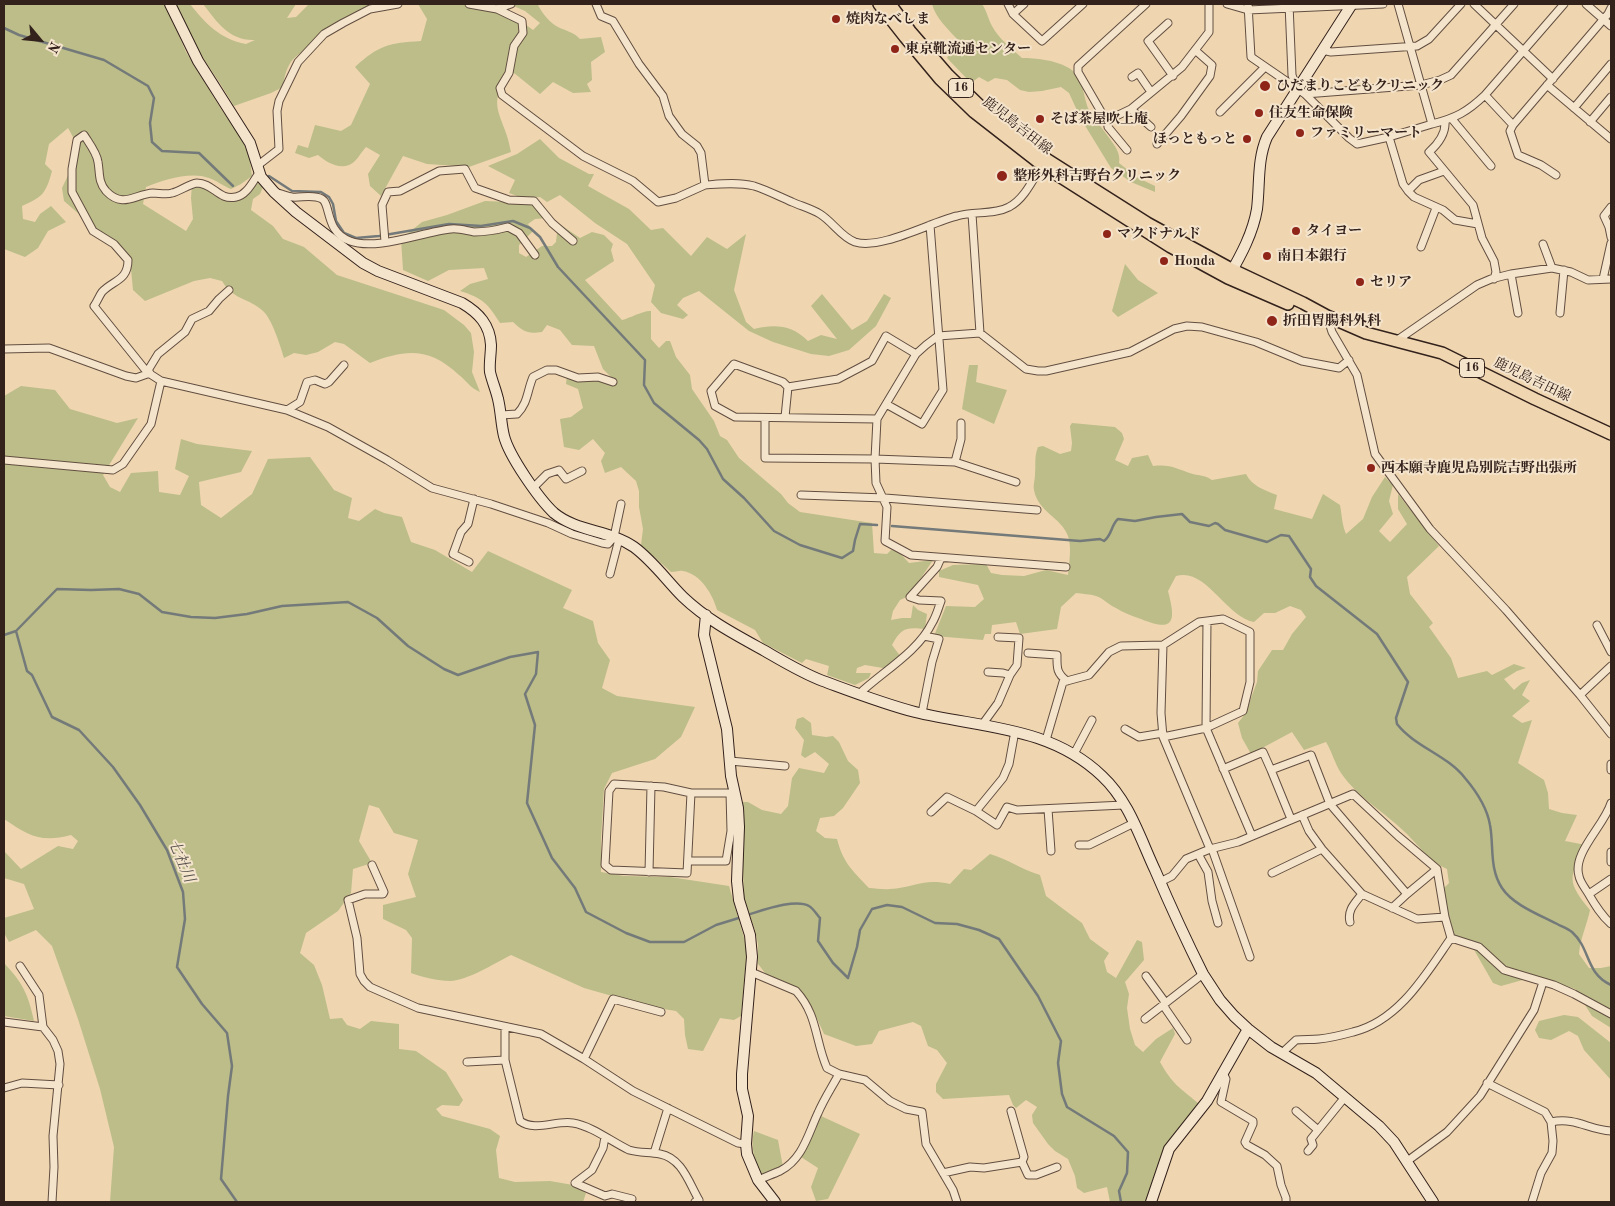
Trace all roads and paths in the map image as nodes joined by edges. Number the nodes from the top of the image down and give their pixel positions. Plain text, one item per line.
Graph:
1 (170, 4) edge
2 (398, 4) edge
3 (469, 4) edge
4 (511, 4) edge
5 (596, 4) edge
6 (879, 4) edge
7 (890, 4) edge
8 (1008, 4) edge
9 (1024, 4) edge
10 (1083, 4) edge
11 (1146, 4) edge
12 (1209, 4) edge
13 (1227, 4) edge
14 (1352, 4) edge
15 (1383, 4) edge
16 (1398, 4) edge
17 (1461, 4) edge
18 (1474, 4) edge
19 (1514, 4) edge
20 (1564, 4) edge
21 (1586, 4) edge
22 (1289, 6) edge
23 (1248, 7) edge
24 (1611, 8) edge
25 (497, 9) junction
26 (1013, 14) junction
27 (1603, 19) junction
28 (1168, 23) dead end
29 (1496, 24) junction
30 (1611, 26) edge
31 (1410, 47) junction
32 (1195, 50) junction
33 (1322, 50) junction
34 (1524, 51) junction
35 (1611, 64) edge
36 (1265, 67) junction
37 (1172, 76) junction
38 (1132, 77) dead end
39 (1553, 79) junction
40 (1421, 85) junction
41 (1547, 85) junction
42 (1151, 92) junction
43 (1301, 92) junction
44 (1485, 95) junction
45 (1611, 97) edge
46 (1574, 108) junction
47 (1131, 109) junction
48 (1220, 112) dead end
49 (1107, 117) junction
50 (1449, 120) junction
51 (1590, 122) junction
52 (1432, 124) junction
53 (1513, 125) junction
54 (1151, 127) dead end
55 (1389, 137) junction
56 (1611, 139) edge
57 (1156, 144) dead end
58 (1127, 150) dead end
59 (1044, 162) junction
60 (1491, 166) dead end
61 (1444, 171) junction
62 (1556, 175) dead end
63 (264, 178) junction
64 (705, 185) junction
65 (1408, 192) junction
66 (1611, 207) edge
67 (1436, 208) junction
68 (972, 214) junction
69 (1478, 224) junction
70 (930, 225) junction
71 (1611, 237) edge
72 (573, 241) dead end
73 (385, 242) junction
74 (1611, 243) edge
75 (1543, 244) dead end
76 (1421, 248) dead end
77 (535, 254) dead end
78 (1552, 268) junction
79 (1564, 270) junction
80 (1231, 274) junction
81 (1511, 274) junction
82 (1494, 278) junction
83 (1607, 279) edge
84 (229, 290) dead end
85 (1518, 313) dead end
86 (1560, 314) dead end
87 (1327, 316) junction
88 (980, 333) junction
89 (938, 336) junction
90 (1395, 342) junction
91 (4, 349) edge
92 (916, 354) junction
93 (1349, 360) junction
94 (344, 365) dead end
95 (149, 373) junction
96 (161, 381) junction
97 (612, 382) dead end
98 (788, 387) junction
99 (886, 404) junction
100 (287, 410) junction
101 (501, 415) junction
102 (785, 417) junction
103 (765, 418) junction
104 (877, 419) junction
105 (961, 423) dead end
106 (1611, 434) edge
107 (875, 459) junction
108 (4, 460) edge
109 (955, 462) junction
110 (582, 471) dead end
111 (1016, 482) dead end
112 (534, 487) junction
113 (801, 495) dead end
114 (884, 498) junction
115 (474, 499) junction
116 (621, 504) dead end
117 (1037, 510) dead end
118 (616, 538) junction
119 (941, 558) junction
120 (469, 562) dead end
121 (1066, 568) dead end
122 (610, 574) dead end
123 (706, 616) junction
124 (1207, 621) junction
125 (1598, 625) dead end
126 (924, 636) junction
127 (998, 637) dead end
128 (1163, 646) junction
129 (1611, 652) edge
130 (1028, 653) dead end
131 (1611, 666) edge
132 (988, 672) dead end
133 (1010, 675) junction
134 (1067, 680) junction
135 (860, 694) junction
136 (1580, 695) junction
137 (922, 714) junction
138 (1092, 720) dead end
139 (982, 725) junction
140 (1206, 728) junction
141 (1125, 730) dead end
142 (1015, 731) junction
143 (1611, 734) edge
144 (1163, 735) junction
145 (1046, 740) junction
146 (1074, 754) junction
147 (730, 761) junction
148 (1611, 764) edge
149 (785, 766) dead end
150 (1223, 769) junction
151 (1271, 770) junction
152 (1611, 770) edge
153 (651, 786) junction
154 (691, 792) junction
155 (732, 793) junction
156 (1611, 803) edge
157 (1124, 804) junction
158 (1330, 804) junction
159 (1048, 809) junction
160 (976, 811) junction
161 (931, 812) dead end
162 (1302, 815) junction
163 (1291, 819) junction
164 (1134, 822) junction
165 (1252, 836) junction
166 (1079, 845) dead end
167 (1211, 849) junction
168 (1322, 849) junction
169 (1051, 851) dead end
170 (1611, 852) edge
171 (1198, 854) junction
172 (688, 861) junction
173 (1611, 862) edge
174 (372, 865) dead end
175 (1437, 869) junction
176 (650, 872) junction
177 (1272, 873) dead end
178 (1611, 879) edge
179 (1160, 882) junction
180 (1362, 894) junction
181 (1407, 894) junction
182 (1589, 894) junction
183 (1392, 908) junction
184 (1445, 917) junction
185 (1350, 922) dead end
186 (1218, 923) dead end
187 (1611, 924) edge
188 (1451, 938) junction
189 (1250, 957) dead end
190 (20, 966) dead end
191 (751, 972) junction
192 (1203, 974) junction
193 (1146, 976) dead end
194 (1543, 982) junction
195 (1165, 1002) junction
196 (661, 1012) dead end
197 (1611, 1014) edge
198 (1145, 1018) dead end
199 (4, 1022) edge
200 (504, 1026) junction
201 (43, 1027) junction
202 (1248, 1029) junction
203 (1187, 1040) dead end
204 (1282, 1053) junction
205 (584, 1059) junction
206 (505, 1060) junction
207 (467, 1062) dead end
208 (1223, 1073) junction
209 (839, 1074) junction
210 (1487, 1083) junction
211 (59, 1085) junction
212 (4, 1088) edge
213 (1345, 1097) junction
214 (668, 1108) junction
215 (1010, 1110) dead end
216 (1296, 1111) dead end
217 (1551, 1122) junction
218 (1318, 1130) junction
219 (1611, 1131) edge
220 (605, 1137) junction
221 (746, 1144) junction
222 (1308, 1151) dead end
223 (654, 1153) junction
224 (1022, 1162) junction
225 (1406, 1162) junction
226 (1057, 1167) dead end
227 (943, 1173) junction
228 (758, 1180) junction
229 (632, 1199) dead end
230 (699, 1201) edge
231 (52, 1202) edge
232 (775, 1202) edge
233 (957, 1202) edge
234 (1151, 1202) edge
235 (1286, 1202) edge
236 (1433, 1202) edge
237 (1532, 1202) edge

1 - 63 street
2 - 63 street
3 - 25 street
4 - 25 street
5 - 64 street
6 - 59 main road, 鹿児島吉田線 / 16
7 - 59 main road, 鹿児島吉田線 / 16
8 - 26 street
9 - 26 street
10 - 26 street
11 - 49 street
12 - 32 street
13 - 23 street
14 - 15 street
14 - 22 street
14 - 33 street
16 - 31 street
17 - 31 street
18 - 29 street
19 - 29 street
20 - 34 street
21 - 27 street
22 - 23 street
22 - 43 street
23 - 36 street
24 - 27 street
25 - 64 street
27 - 30 street
27 - 39 street
28 - 37 street
29 - 34 street
29 - 40 street
31 - 33 street
31 - 40 street
32 - 37 street
32 - 57 street
33 - 43 street
34 - 39 street
34 - 44 street
35 - 46 street
36 - 43 street
36 - 48 street
37 - 42 street
38 - 42 street
39 - 41 street
40 - 43 street
40 - 52 street
41 - 46 street
41 - 53 street
42 - 47 street
43 - 55 street
43 - 80 street
44 - 50 street
44 - 53 street
45 - 51 street
46 - 51 street
47 - 49 street
47 - 54 street
49 - 58 street
50 - 52 street
50 - 60 street
50 - 61 street
51 - 56 street
52 - 55 street
53 - 62 street
55 - 65 street
59 - 68 street
59 - 80 main road, 鹿児島吉田線 / 16
61 - 65 street
61 - 69 street
63 - 73 street
63 - 95 street
63 - 101 street
64 - 70 street
65 - 67 street
66 - 71 street
67 - 69 street
67 - 76 street
68 - 70 street
68 - 88 street
69 - 82 street
70 - 89 street
72 - 73 street
73 - 77 street
74 - 83 street
75 - 78 street
78 - 79 street
78 - 81 street
79 - 83 street
79 - 86 street
80 - 87 main road, 鹿児島吉田線 / 16
81 - 82 street
81 - 85 street
82 - 90 street
84 - 95 street
87 - 90 main road, 鹿児島吉田線 / 16
87 - 93 street
88 - 89 street
88 - 93 street
89 - 92 street
89 - 99 street
90 - 106 main road, 鹿児島吉田線 / 16
91 - 95 street
92 - 98 street
92 - 99 street
93 - 136 street
94 - 100 street
95 - 96 street
96 - 100 street
96 - 108 street
97 - 101 street
98 - 102 street
98 - 103 street
99 - 104 street
100 - 115 street
101 - 112 street
102 - 103 street
102 - 104 street
103 - 107 street
104 - 107 street
105 - 109 street
107 - 109 street
107 - 114 street
109 - 111 street
110 - 112 street
112 - 118 street
113 - 114 street
114 - 117 street
114 - 119 street
115 - 118 street
115 - 120 street
116 - 118 street
118 - 122 street
118 - 123 street
119 - 121 street
119 - 126 street
123 - 135 street
123 - 147 street
124 - 128 street
124 - 140 street
124 - 140 street
125 - 129 street
126 - 135 street
126 - 137 street
127 - 133 street
128 - 134 street
128 - 144 street
130 - 134 street
131 - 136 street
132 - 133 street
133 - 139 street
134 - 145 street
135 - 137 street
136 - 143 street
137 - 139 street
138 - 146 street
139 - 142 street
140 - 144 street
140 - 150 street
141 - 144 street
142 - 145 street
142 - 160 street
144 - 167 street
145 - 146 street
146 - 157 street
147 - 149 street
147 - 155 street
148 - 152 street
150 - 151 street
150 - 165 street
151 - 158 street
151 - 163 street
153 - 154 street
153 - 176 street
153 - 176 street
154 - 155 street
154 - 172 street
155 - 172 street
155 - 191 street
156 - 182 street
157 - 159 street
157 - 164 street
158 - 162 street
158 - 175 street
158 - 181 street
159 - 160 street
159 - 169 street
160 - 161 street
162 - 163 street
162 - 168 street
163 - 165 street
164 - 166 street
164 - 179 street
165 - 167 street
167 - 171 street
167 - 189 street
168 - 177 street
168 - 180 street
170 - 173 street
171 - 179 street
171 - 186 street
172 - 176 street
174 - 200 street
175 - 181 street
175 - 184 street
178 - 182 street
179 - 192 street
180 - 183 street
180 - 185 street
181 - 183 street
182 - 187 street
183 - 184 street
184 - 188 street
188 - 194 street
188 - 204 street
190 - 201 street
191 - 209 street
191 - 221 street
192 - 195 street
192 - 202 street
193 - 195 street
194 - 197 street
194 - 210 street
195 - 198 street
195 - 203 street
196 - 205 street
199 - 201 street
200 - 205 street
200 - 206 street
201 - 211 street
202 - 204 street
202 - 208 street
204 - 213 street
205 - 214 street
206 - 207 street
206 - 220 street
208 - 234 street
208 - 235 street
209 - 227 street
209 - 228 street
210 - 217 street
210 - 225 street
211 - 212 street
211 - 231 street
213 - 218 street
213 - 225 street
214 - 221 street
214 - 223 street
215 - 224 street
216 - 218 street
217 - 219 street
217 - 237 street
218 - 222 street
220 - 223 street
220 - 229 street
221 - 228 street
223 - 230 street
224 - 226 street
224 - 227 street
225 - 236 street
227 - 233 street
228 - 232 street

